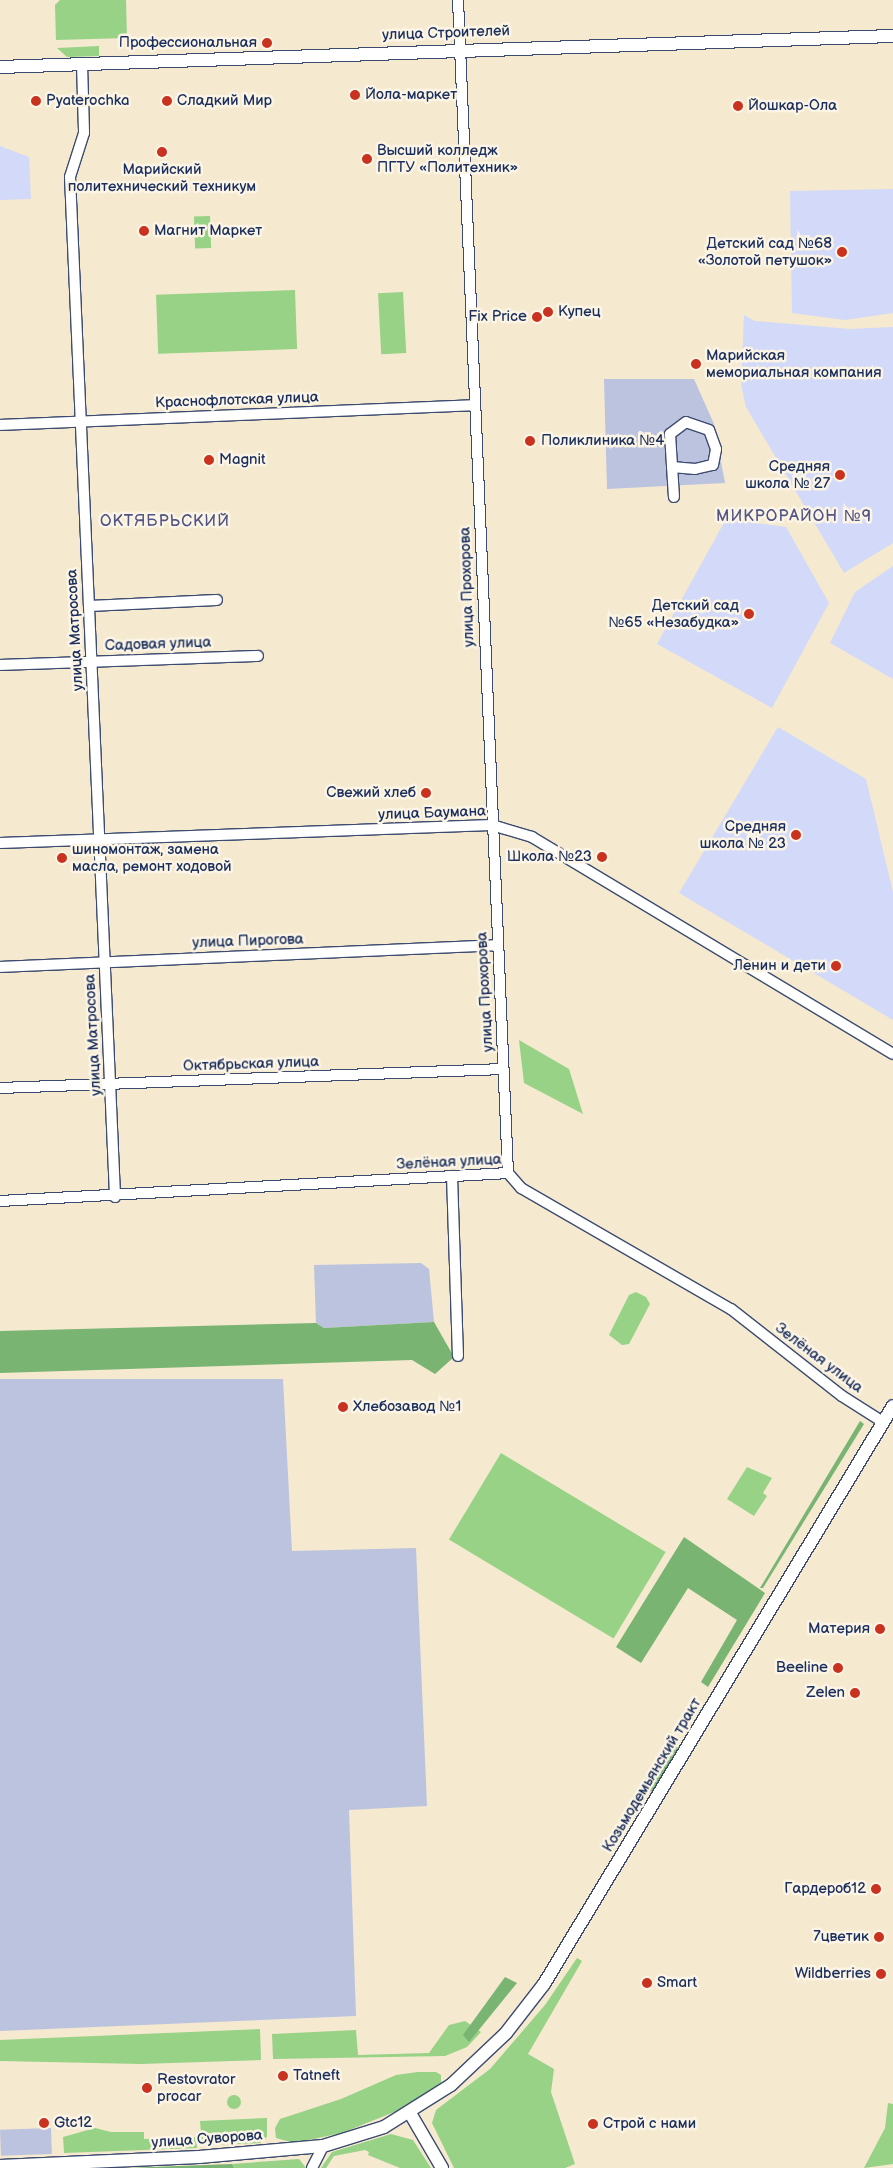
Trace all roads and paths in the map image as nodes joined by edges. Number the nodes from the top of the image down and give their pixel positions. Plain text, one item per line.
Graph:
1 (458, 0) edge
2 (893, 36) edge
3 (460, 49) junction
4 (82, 64) junction
5 (0, 67) edge
6 (474, 406) junction
7 (81, 422) junction
8 (0, 425) edge
9 (672, 467) junction
10 (674, 497) dead end
11 (216, 600) dead end
12 (89, 606) junction
13 (258, 656) dead end
14 (92, 661) junction
15 (0, 665) edge
16 (492, 825) junction
17 (100, 839) junction
18 (0, 843) edge
19 (497, 945) junction
20 (105, 962) junction
21 (0, 966) edge
22 (893, 1054) edge
23 (503, 1069) junction
24 (110, 1084) junction
25 (0, 1088) edge
26 (508, 1173) junction
27 (452, 1176) junction
28 (116, 1197) junction
29 (0, 1201) edge
30 (458, 1356) dead end
31 (893, 1406) edge
32 (883, 1422) junction
33 (410, 2113) junction
34 (323, 2146) junction
35 (0, 2166) edge
36 (312, 2168) edge
37 (442, 2168) edge

1 - 3 street, улица Прохорова
2 - 3 main road, улица Строителей
3 - 4 main road, улица Строителей
3 - 6 street, улица Прохорова
4 - 5 main road, улица Строителей
4 - 7 street, улица Матросова
6 - 7 street, Краснофлотская улица
6 - 16 street, улица Прохорова
7 - 8 street, Краснофлотская улица
7 - 12 street, улица Матросова
9 - 9 street
9 - 10 street
11 - 12 street
12 - 14 street, улица Матросова
13 - 14 street, Садовая улица
14 - 15 street, Садовая улица
14 - 17 street, улица Матросова
16 - 17 street, улица Баумана
16 - 19 street, улица Прохорова
16 - 22 street, улица Баумана
17 - 18 street, улица Баумана
17 - 20 street, улица Матросова
19 - 20 street, улица Пирогова
19 - 23 street, улица Прохорова
20 - 21 street, улица Пирогова
20 - 24 street, улица Матросова
23 - 24 street, Октябрьская улица
23 - 26 street, улица Прохорова
24 - 25 street, Октябрьская улица
24 - 28 street, улица Матросова
26 - 27 street, Зелёная улица
26 - 32 street, Зелёная улица
27 - 28 street, Зелёная улица
27 - 30 street
28 - 29 street, Зелёная улица
31 - 32 main road, Козьмодемьянский тракт
32 - 33 main road, Козьмодемьянский тракт
33 - 34 main road, улица Суворова
33 - 37 main road
34 - 35 main road, улица Суворова
34 - 36 street

